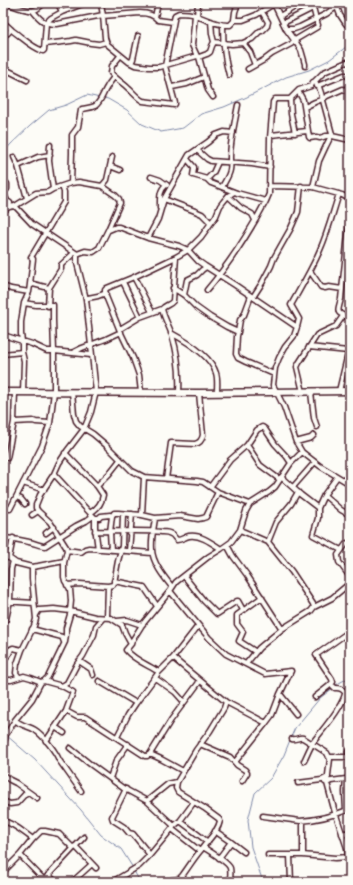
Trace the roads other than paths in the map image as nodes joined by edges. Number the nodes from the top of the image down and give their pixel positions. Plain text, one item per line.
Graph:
1 (6, 3) edge
2 (44, 3) edge
3 (58, 3) edge
4 (85, 3) edge
5 (101, 3) edge
6 (158, 3) edge
7 (198, 3) edge
8 (238, 3) edge
9 (274, 3) edge
10 (301, 3) edge
11 (312, 3) edge
12 (342, 3) edge
13 (3, 7) edge
14 (337, 7) junction
15 (313, 8) junction
16 (33, 11) junction
17 (62, 12) junction
18 (262, 12) junction
19 (103, 15) junction
20 (196, 15) junction
21 (280, 16) junction
22 (156, 17) junction
23 (316, 19) junction
24 (235, 20) junction
25 (211, 21) junction
26 (174, 22) junction
27 (3, 23) edge
28 (46, 23) junction
29 (283, 23) junction
30 (346, 24) dead end
31 (223, 25) junction
32 (11, 29) junction
33 (286, 29) junction
34 (3, 34) edge
35 (138, 36) dead end
36 (295, 40) junction
37 (106, 42) junction
38 (214, 42) junction
39 (223, 42) junction
40 (243, 42) junction
41 (45, 44) junction
42 (120, 56) junction
43 (198, 56) junction
44 (129, 62) junction
45 (350, 63) edge
46 (255, 65) junction
47 (165, 66) junction
48 (305, 66) dead end
49 (3, 68) edge
50 (248, 69) dead end
51 (229, 75) dead end
52 (114, 77) junction
53 (204, 77) junction
54 (350, 78) edge
55 (27, 80) dead end
56 (316, 84) junction
57 (172, 86) junction
58 (350, 86) edge
59 (298, 91) junction
60 (212, 97) dead end
61 (290, 99) junction
62 (323, 99) junction
63 (238, 105) dead end
64 (304, 107) junction
65 (307, 131) junction
66 (233, 133) junction
67 (295, 133) junction
68 (271, 135) junction
69 (332, 136) junction
70 (350, 140) edge
71 (50, 145) dead end
72 (197, 150) junction
73 (50, 155) junction
74 (14, 157) dead end
75 (112, 157) dead end
76 (187, 159) junction
77 (218, 162) junction
78 (231, 163) junction
79 (18, 166) junction
80 (110, 166) junction
81 (270, 167) junction
82 (120, 170) dead end
83 (151, 177) dead end
84 (3, 179) edge
85 (207, 179) junction
86 (71, 183) junction
87 (166, 185) junction
88 (62, 186) junction
89 (102, 186) junction
90 (269, 186) junction
91 (301, 186) junction
92 (222, 187) junction
93 (313, 187) junction
94 (170, 188) junction
95 (53, 189) junction
96 (234, 192) junction
97 (339, 194) junction
98 (228, 196) junction
99 (27, 198) junction
100 (164, 199) junction
101 (350, 199) edge
102 (266, 201) junction
103 (15, 206) junction
104 (9, 207) junction
105 (3, 211) edge
106 (160, 212) junction
107 (350, 216) edge
108 (255, 220) junction
109 (211, 223) junction
110 (108, 230) junction
111 (45, 233) junction
112 (148, 238) junction
113 (188, 250) junction
114 (75, 254) junction
115 (176, 257) junction
116 (206, 267) junction
117 (310, 271) junction
118 (220, 276) junction
119 (134, 277) junction
120 (123, 282) junction
121 (3, 286) edge
122 (49, 288) junction
123 (173, 288) junction
124 (342, 289) junction
125 (207, 290) dead end
126 (29, 292) junction
127 (106, 293) junction
128 (184, 295) junction
129 (252, 297) junction
130 (86, 300) junction
131 (24, 303) junction
132 (48, 306) junction
133 (162, 309) junction
134 (152, 312) junction
135 (343, 316) junction
136 (140, 317) junction
137 (350, 318) edge
138 (297, 328) junction
139 (120, 330) junction
140 (238, 332) junction
141 (171, 333) junction
142 (3, 335) edge
143 (178, 336) junction
144 (22, 341) junction
145 (174, 341) junction
146 (91, 344) junction
147 (350, 345) edge
148 (310, 347) junction
149 (54, 351) junction
150 (348, 351) junction
151 (22, 352) junction
152 (3, 354) edge
153 (72, 354) junction
154 (91, 355) junction
155 (274, 374) junction
156 (350, 391) edge
157 (3, 392) edge
158 (15, 392) junction
159 (23, 392) junction
160 (54, 392) junction
161 (72, 392) junction
162 (96, 392) junction
163 (141, 392) junction
164 (179, 392) junction
165 (218, 392) junction
166 (276, 392) junction
167 (303, 392) junction
168 (311, 392) junction
169 (339, 392) junction
170 (199, 393) junction
171 (14, 422) junction
172 (50, 423) junction
173 (317, 427) dead end
174 (84, 429) junction
175 (314, 434) dead end
176 (296, 442) junction
177 (247, 445) junction
178 (302, 452) junction
179 (65, 453) junction
180 (7, 458) dead end
181 (120, 460) junction
182 (315, 462) junction
183 (291, 463) junction
184 (54, 474) junction
185 (144, 477) junction
186 (337, 477) junction
187 (280, 478) junction
188 (166, 479) junction
189 (349, 482) edge
190 (23, 483) junction
191 (96, 486) junction
192 (210, 487) junction
193 (293, 487) junction
194 (44, 490) junction
195 (218, 492) junction
196 (298, 492) junction
197 (324, 495) junction
198 (16, 497) junction
199 (25, 504) dead end
200 (250, 504) junction
201 (3, 508) edge
202 (318, 508) junction
203 (38, 511) junction
204 (123, 514) junction
205 (132, 514) junction
206 (32, 515) dead end
207 (93, 515) junction
208 (142, 515) junction
209 (350, 515) edge
210 (112, 516) junction
211 (155, 518) junction
212 (54, 528) junction
213 (240, 530) junction
214 (96, 531) junction
215 (154, 531) junction
216 (110, 532) junction
217 (123, 532) junction
218 (131, 532) junction
219 (46, 533) dead end
220 (60, 536) junction
221 (3, 538) edge
222 (13, 538) junction
223 (268, 542) junction
224 (350, 542) edge
225 (227, 544) junction
226 (98, 549) junction
227 (221, 549) junction
228 (67, 550) junction
229 (111, 550) junction
230 (121, 550) junction
231 (341, 550) junction
232 (129, 551) junction
233 (152, 553) junction
234 (3, 557) edge
235 (11, 560) junction
236 (64, 562) junction
237 (32, 567) junction
238 (184, 576) junction
239 (350, 577) edge
240 (114, 581) junction
241 (350, 583) edge
242 (67, 585) junction
243 (108, 586) junction
244 (171, 589) junction
245 (262, 598) junction
246 (3, 601) edge
247 (10, 601) junction
248 (34, 603) junction
249 (157, 606) junction
250 (314, 607) junction
251 (243, 610) junction
252 (70, 611) junction
253 (36, 615) junction
254 (105, 617) junction
255 (117, 621) junction
256 (3, 622) edge
257 (142, 625) junction
258 (198, 626) junction
259 (32, 629) junction
260 (282, 629) junction
261 (350, 631) edge
262 (125, 633) junction
263 (136, 634) junction
264 (65, 642) junction
265 (131, 644) junction
266 (3, 647) edge
267 (22, 650) junction
268 (10, 651) junction
269 (256, 652) junction
270 (173, 658) junction
271 (3, 660) edge
272 (79, 661) junction
273 (246, 664) junction
274 (159, 672) junction
275 (93, 675) dead end
276 (19, 677) junction
277 (154, 678) junction
278 (3, 680) edge
279 (99, 680) dead end
280 (200, 681) junction
281 (42, 682) junction
282 (67, 683) junction
283 (331, 684) junction
284 (62, 686) junction
285 (68, 690) junction
286 (280, 694) junction
287 (347, 696) edge
288 (315, 697) dead end
289 (184, 702) junction
290 (226, 702) junction
291 (136, 703) junction
292 (66, 711) junction
293 (296, 714) dead end
294 (15, 720) junction
295 (266, 723) junction
296 (55, 727) junction
297 (64, 733) dead end
298 (117, 737) junction
299 (292, 739) dead end
300 (46, 741) junction
301 (3, 743) edge
302 (313, 743) junction
303 (128, 744) junction
304 (200, 744) junction
305 (70, 748) dead end
306 (350, 749) edge
307 (150, 754) junction
308 (329, 757) junction
309 (350, 757) edge
310 (304, 761) dead end
311 (235, 762) junction
312 (183, 771) junction
313 (3, 775) edge
314 (328, 777) junction
315 (110, 778) junction
316 (346, 779) junction
317 (322, 780) junction
318 (242, 781) dead end
319 (177, 782) junction
320 (298, 783) dead end
321 (327, 783) junction
322 (126, 789) junction
323 (81, 791) dead end
324 (27, 792) junction
325 (37, 798) dead end
326 (3, 800) edge
327 (147, 800) junction
328 (194, 802) junction
329 (348, 809) edge
330 (335, 814) junction
331 (263, 816) dead end
332 (3, 821) edge
333 (180, 821) junction
334 (303, 821) junction
335 (173, 828) junction
336 (215, 831) junction
337 (350, 832) edge
338 (342, 834) junction
339 (84, 837) dead end
340 (33, 839) junction
341 (208, 842) junction
342 (232, 842) junction
343 (74, 847) junction
344 (348, 847) edge
345 (202, 849) junction
346 (244, 852) dead end
347 (20, 855) junction
348 (150, 855) junction
349 (268, 855) dead end
350 (290, 855) junction
351 (303, 855) junction
352 (348, 857) junction
353 (219, 858) junction
354 (350, 867) edge
355 (4, 870) edge
356 (48, 875) junction
357 (172, 880) dead end
358 (43, 881) edge
359 (56, 882) edge
360 (72, 882) edge
361 (112, 882) edge
362 (230, 882) edge
363 (291, 882) edge

1 - 13 street
1 - 16 street
2 - 16 street
3 - 17 street
4 - 17 street
5 - 19 street
6 - 22 street
7 - 20 street
8 - 24 street
9 - 18 street
9 - 21 street
10 - 21 street
11 - 15 street
12 - 14 street
14 - 23 street
14 - 30 street
15 - 23 street
15 - 29 street
16 - 28 street
17 - 28 street
18 - 24 street
18 - 40 street
19 - 22 street
19 - 28 street
19 - 37 street
20 - 25 street
20 - 26 street
20 - 43 street
21 - 29 street
22 - 26 street
23 - 33 street
23 - 36 street
24 - 31 street
25 - 31 street
25 - 38 street
26 - 47 street
27 - 32 street
28 - 41 street
29 - 33 street
31 - 39 street
32 - 34 street
32 - 41 street
33 - 36 street
35 - 44 street
36 - 46 street
36 - 48 street
37 - 41 street
37 - 42 street
38 - 39 street
38 - 43 street
39 - 40 street
39 - 51 street
40 - 46 street
42 - 44 street
42 - 52 street
43 - 47 street
43 - 53 street
44 - 47 street
45 - 56 street
46 - 50 street
47 - 57 street
49 - 55 street
52 - 57 street
52 - 86 street
53 - 57 street
53 - 60 street
54 - 56 street
56 - 59 street
56 - 62 street
58 - 62 street
59 - 61 street
59 - 64 street
61 - 67 street
61 - 68 street
62 - 64 street
62 - 69 street
63 - 66 street
64 - 65 street
65 - 67 street
65 - 69 street
66 - 72 street
66 - 78 street
67 - 68 street
68 - 81 street
69 - 70 street
69 - 93 street
71 - 73 street
72 - 76 street
72 - 77 street
73 - 79 street
73 - 95 street
74 - 79 street
75 - 80 street
76 - 85 street
76 - 94 street
77 - 78 street
77 - 85 street
78 - 81 street
78 - 92 street
79 - 99 street
80 - 82 street
80 - 89 street
81 - 90 street
83 - 87 street
84 - 104 street
85 - 92 street
86 - 88 street
86 - 89 street
87 - 94 street
87 - 106 street
88 - 95 street
88 - 111 street
89 - 110 street
90 - 91 street
90 - 102 street
91 - 93 street
91 - 129 street
92 - 96 street
93 - 97 street
94 - 100 street
95 - 99 street
96 - 98 street
96 - 102 street
97 - 101 street
97 - 117 street
98 - 108 street
98 - 109 street
99 - 103 street
100 - 106 street
100 - 109 street
102 - 108 street
103 - 104 street
103 - 111 street
104 - 105 street
106 - 112 street
107 - 124 street
108 - 118 street
109 - 113 street
110 - 112 street
110 - 114 street
111 - 114 street
111 - 126 street
112 - 113 street
113 - 115 street
113 - 116 street
114 - 122 street
114 - 130 street
115 - 119 street
115 - 123 street
116 - 118 street
116 - 128 street
117 - 124 street
117 - 138 street
118 - 125 street
118 - 129 street
119 - 120 street
119 - 134 street
120 - 127 street
120 - 136 street
121 - 126 street
122 - 126 street
122 - 132 street
123 - 128 street
123 - 133 street
124 - 135 street
126 - 131 street
127 - 130 street
127 - 139 street
128 - 140 street
129 - 138 street
129 - 140 street
130 - 146 street
131 - 132 street
131 - 144 street
132 - 149 street
133 - 134 street
133 - 141 street
134 - 136 street
135 - 137 street
135 - 148 street
136 - 139 street
138 - 155 street
139 - 146 street
139 - 163 street
140 - 155 street
141 - 143 street
141 - 145 street
142 - 144 street
143 - 145 street
143 - 165 street
144 - 149 street
144 - 151 street
145 - 164 street
146 - 153 street
146 - 154 street
147 - 150 street
148 - 150 street
148 - 167 street
149 - 153 street
149 - 160 street
150 - 169 street
151 - 152 street
151 - 159 street
153 - 154 street
154 - 162 street
155 - 166 street
156 - 169 main road
157 - 158 main road
158 - 159 main road
158 - 171 street
159 - 160 main road
160 - 161 main road
160 - 172 street
161 - 162 main road
161 - 174 street
162 - 163 main road
162 - 174 street
163 - 164 main road
164 - 170 main road
165 - 166 main road
165 - 170 main road
166 - 167 main road
166 - 176 street
167 - 168 main road
168 - 169 main road
168 - 173 street
170 - 188 street
171 - 172 street
171 - 180 street
172 - 190 street
174 - 179 street
174 - 181 street
175 - 176 street
176 - 178 street
177 - 183 street
177 - 187 street
177 - 192 street
178 - 182 street
178 - 183 street
179 - 184 street
179 - 191 street
181 - 185 street
181 - 191 street
182 - 186 street
182 - 193 street
183 - 187 street
184 - 194 street
184 - 207 street
185 - 188 street
185 - 208 street
186 - 189 street
186 - 197 street
187 - 193 street
187 - 200 street
188 - 192 street
190 - 194 street
190 - 198 street
191 - 207 street
192 - 195 street
193 - 196 street
194 - 203 street
195 - 200 street
195 - 211 street
196 - 202 street
196 - 223 street
197 - 202 street
197 - 209 street
198 - 199 street
198 - 201 street
200 - 213 street
202 - 231 street
203 - 206 street
203 - 212 street
204 - 205 street
204 - 210 street
204 - 217 street
205 - 208 street
205 - 218 street
207 - 210 street
207 - 214 street
207 - 220 street
208 - 211 street
210 - 216 street
211 - 215 street
212 - 219 street
212 - 220 street
213 - 223 street
213 - 225 street
214 - 216 street
214 - 226 street
215 - 218 street
215 - 227 street
215 - 233 street
216 - 217 street
216 - 229 street
217 - 218 street
217 - 230 street
218 - 232 street
220 - 222 street
220 - 228 street
221 - 222 street
222 - 235 street
223 - 250 street
224 - 231 street
225 - 227 street
225 - 245 street
226 - 228 street
226 - 229 street
227 - 238 street
228 - 236 street
229 - 230 street
230 - 232 street
230 - 240 street
231 - 239 street
232 - 233 street
233 - 244 street
234 - 235 street
235 - 237 street
235 - 247 street
236 - 237 street
236 - 242 street
237 - 248 street
238 - 244 street
238 - 251 street
240 - 243 street
240 - 249 street
241 - 250 street
242 - 243 street
242 - 252 street
243 - 254 street
244 - 249 street
244 - 258 street
245 - 251 street
245 - 260 street
246 - 247 street
247 - 248 street
247 - 256 street
248 - 253 street
249 - 257 street
250 - 260 street
251 - 269 street
252 - 253 street
252 - 254 street
252 - 264 street
253 - 259 street
254 - 255 street
254 - 272 street
255 - 257 street
255 - 262 street
257 - 263 street
258 - 270 street
258 - 273 street
259 - 264 street
259 - 267 street
260 - 269 street
261 - 283 street
262 - 263 street
262 - 265 street
263 - 265 street
264 - 281 street
265 - 274 street
266 - 268 street
267 - 268 street
267 - 276 street
268 - 271 street
269 - 273 street
270 - 274 street
270 - 280 street
272 - 275 street
272 - 282 street
273 - 286 street
274 - 277 street
276 - 278 street
276 - 281 street
277 - 289 street
277 - 291 street
279 - 291 street
280 - 289 street
280 - 290 street
281 - 284 street
281 - 294 street
282 - 284 street
282 - 285 street
283 - 287 street
283 - 288 street
284 - 285 street
285 - 292 street
286 - 293 street
286 - 295 street
287 - 302 street
289 - 307 street
290 - 295 street
290 - 304 street
291 - 298 street
292 - 296 street
292 - 298 street
294 - 300 street
294 - 301 street
295 - 311 street
296 - 297 street
296 - 300 street
298 - 303 street
299 - 302 street
300 - 323 street
302 - 308 street
302 - 310 street
303 - 307 street
303 - 315 street
304 - 311 street
304 - 312 street
305 - 315 street
306 - 309 street
307 - 312 street
308 - 309 street
308 - 314 street
309 - 316 street
311 - 318 street
312 - 319 street
313 - 324 street
314 - 317 street
314 - 321 street
315 - 322 street
316 - 321 street
316 - 329 street
317 - 320 street
317 - 321 street
319 - 327 street
319 - 328 street
321 - 330 street
322 - 327 street
322 - 348 street
324 - 325 street
324 - 326 street
327 - 335 street
328 - 333 street
328 - 336 street
329 - 330 street
330 - 334 street
330 - 338 street
331 - 334 street
332 - 340 street
333 - 335 street
333 - 341 street
334 - 351 street
335 - 345 street
335 - 348 street
336 - 341 street
336 - 342 street
337 - 338 street
338 - 344 street
339 - 343 street
340 - 343 street
340 - 347 street
341 - 345 street
342 - 346 street
342 - 353 street
343 - 356 street
343 - 360 street
344 - 352 street
345 - 353 street
345 - 357 street
347 - 355 street
347 - 358 street
348 - 361 street
349 - 350 street
350 - 351 street
350 - 363 street
351 - 352 street
352 - 354 street
353 - 362 street
356 - 358 street
356 - 359 street

